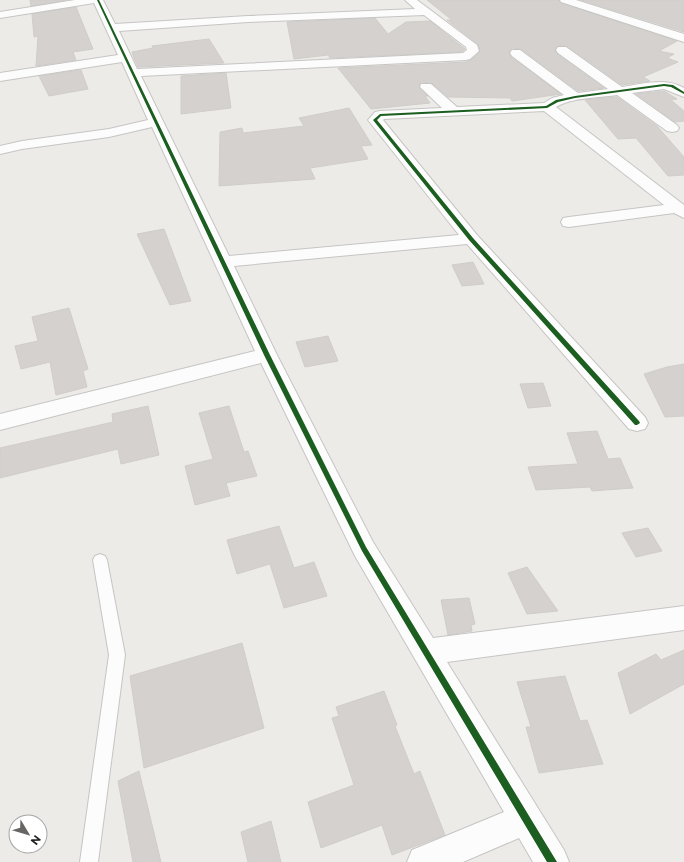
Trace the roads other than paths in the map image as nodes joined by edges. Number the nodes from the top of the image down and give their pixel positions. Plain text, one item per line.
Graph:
1 (97, 0) edge
2 (410, 0) edge
3 (565, 0) edge
4 (425, 12) junction
5 (0, 15) edge
6 (112, 28) junction
7 (684, 38) edge
8 (562, 50) dead end
9 (516, 53) dead end
10 (129, 66) junction
11 (0, 77) edge
12 (426, 87) dead end
13 (620, 91) junction
14 (684, 93) edge
15 (575, 96) junction
16 (547, 107) junction
17 (454, 112) junction
18 (156, 122) junction
19 (672, 128) dead end
20 (0, 150) edge
21 (681, 210) edge
22 (569, 222) dead end
23 (471, 239) junction
24 (223, 262) junction
25 (267, 355) junction
26 (0, 422) edge
27 (637, 423) dead end
28 (100, 560) dead end
29 (684, 618) edge
30 (426, 652) junction
31 (526, 819) junction
32 (89, 862) edge
33 (424, 862) edge
34 (552, 862) edge

1 - 5 street
1 - 6 street
2 - 4 street
3 - 7 street
4 - 6 street
4 - 10 street
6 - 10 street
8 - 13 street
9 - 15 street
10 - 11 street
10 - 18 street
12 - 17 street
13 - 14 street
13 - 15 street
13 - 19 street
15 - 16 street
16 - 17 street
16 - 21 street
17 - 23 street
18 - 20 street
18 - 24 street
21 - 22 street
23 - 24 street
23 - 27 street
24 - 25 street
25 - 26 street
25 - 30 street
28 - 32 lane
29 - 30 street
30 - 31 street
31 - 33 street
31 - 34 street

